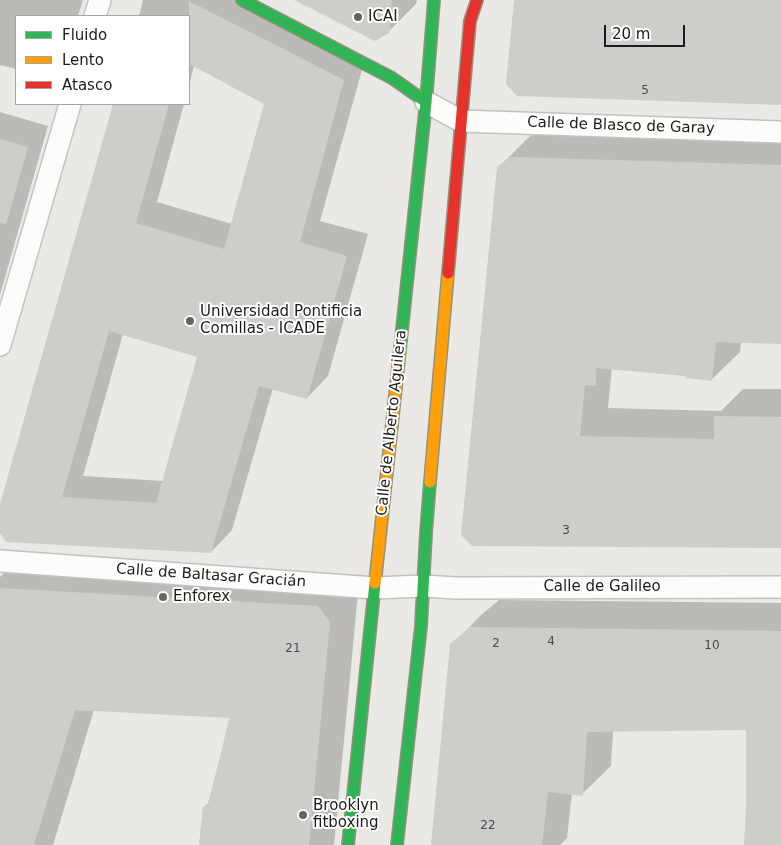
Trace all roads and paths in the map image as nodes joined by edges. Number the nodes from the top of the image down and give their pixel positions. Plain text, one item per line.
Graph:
1 (100, 0) edge
2 (242, 0) edge
3 (434, 0) edge
4 (466, 0) edge
5 (477, 0) edge
6 (95, 15) edge
7 (470, 21) junction
8 (426, 102) junction
9 (70, 105) edge
10 (461, 121) junction
11 (781, 132) edge
12 (0, 344) edge
13 (0, 561) edge
14 (423, 586) junction
15 (781, 587) edge
16 (375, 588) junction
17 (348, 845) edge
18 (397, 845) edge

1 - 6 street
2 - 8 main road
3 - 8 main road, Calle de Alberto Aguilera
4 - 7 street
5 - 7 main road
7 - 10 main road
8 - 10 street
8 - 16 main road, Calle de Alberto Aguilera
9 - 12 street
10 - 11 street, Calle de Blasco de Garay
10 - 14 main road
13 - 16 street, Calle de Baltasar Gracián
14 - 15 street, Calle de Galileo
14 - 16 street, Calle de Baltasar Gracián
14 - 18 main road
16 - 17 main road, Calle de Alberto Aguilera

